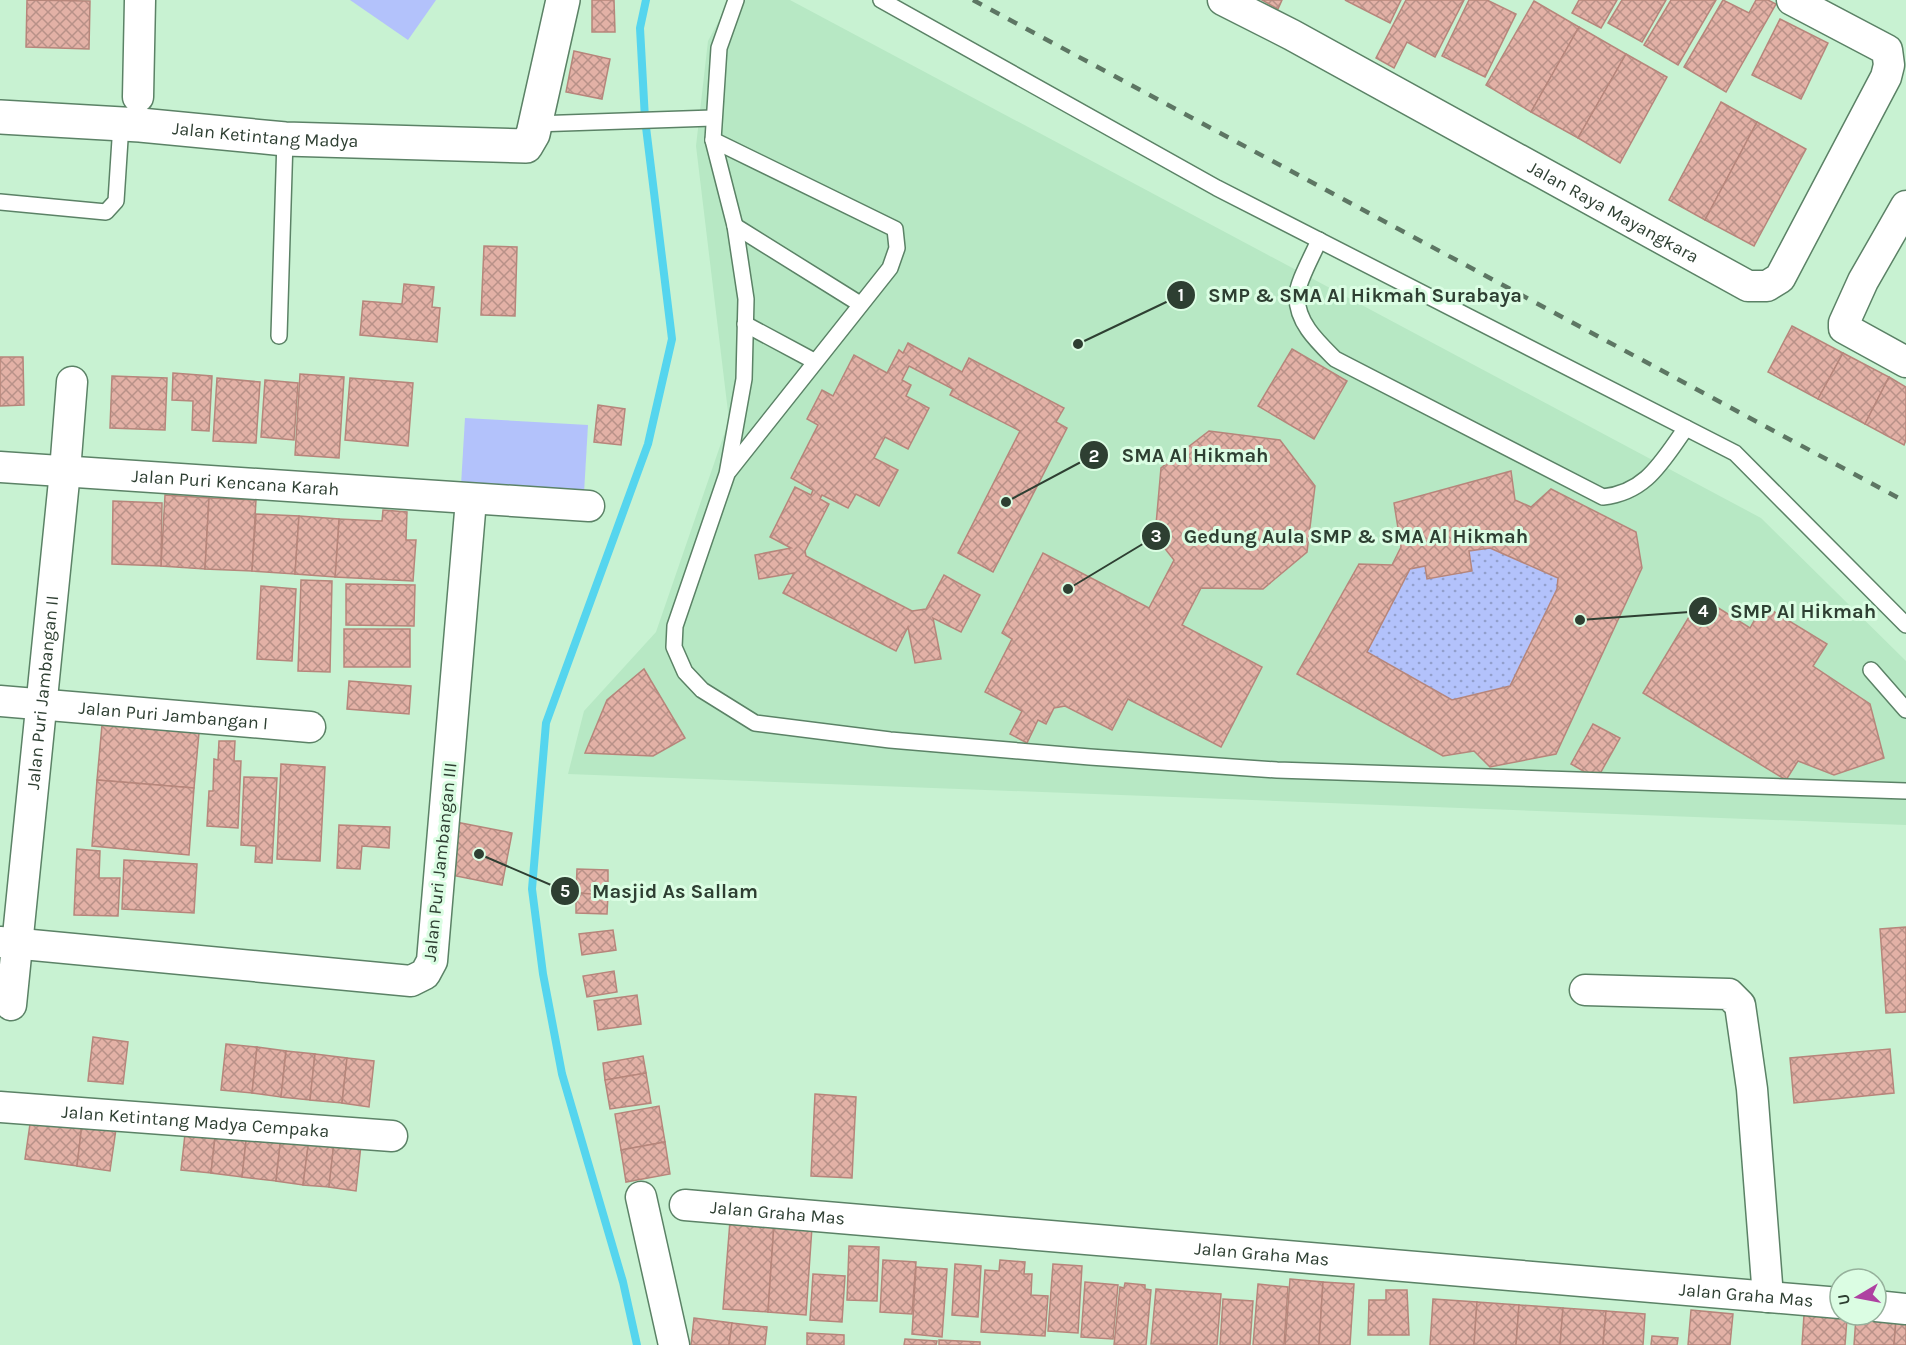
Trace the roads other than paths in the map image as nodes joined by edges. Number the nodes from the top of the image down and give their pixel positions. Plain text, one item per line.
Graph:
1 (140, 0) edge
2 (563, 0) edge
3 (736, 0) edge
4 (881, 0) edge
5 (1224, 0) edge
6 (1792, 0) edge
7 (129, 110) junction
8 (0, 117) edge
9 (713, 118) junction
10 (531, 134) junction
11 (285, 140) junction
12 (713, 140) junction
13 (0, 202) edge
14 (1906, 206) edge
15 (735, 226) junction
16 (1319, 240) junction
17 (860, 304) junction
18 (745, 324) junction
19 (279, 336) dead end
20 (814, 362) junction
21 (1906, 362) edge
22 (72, 382) dead end
23 (1686, 428) junction
24 (0, 467) edge
25 (65, 471) junction
26 (727, 474) junction
27 (471, 500) junction
28 (589, 506) dead end
29 (1906, 626) edge
30 (1871, 670) dead end
31 (0, 701) edge
32 (42, 705) junction
33 (1906, 710) edge
34 (310, 727) dead end
35 (1906, 791) edge
36 (9, 943) edge
37 (1585, 990) dead end
38 (11, 1005) dead end
39 (0, 1107) edge
40 (392, 1136) dead end
41 (641, 1197) dead end
42 (685, 1205) dead end
43 (1768, 1297) junction
44 (1828, 1302) edge
45 (1888, 1307) edge
46 (1906, 1309) edge
47 (674, 1345) edge

1 - 7 street
2 - 10 street
3 - 9 lane
4 - 16 lane
5 - 6 street, Jalan Raya Mayangkara
7 - 8 street, Jalan Ketintang Madya
7 - 11 street, Jalan Ketintang Madya
7 - 13 lane
9 - 10 lane
9 - 12 lane
10 - 11 street, Jalan Ketintang Madya
11 - 19 lane
12 - 15 lane
12 - 17 lane
14 - 21 street
15 - 17 lane
15 - 18 lane
16 - 23 lane
16 - 23 lane
17 - 20 lane
18 - 20 lane
18 - 26 lane
20 - 26 lane
22 - 25 street, Jalan Puri Jambangan II
23 - 29 lane
24 - 25 street, Jalan Puri Kencana Karah
25 - 27 street, Jalan Puri Kencana Karah
25 - 32 street, Jalan Puri Jambangan II
26 - 35 lane
27 - 28 street, Jalan Puri Kencana Karah
27 - 36 street, Jalan Puri Jambangan III
30 - 33 lane
31 - 32 street, Jalan Puri Jambangan I
32 - 34 street, Jalan Puri Jambangan I
32 - 36 street, Jalan Puri Jambangan II
36 - 38 street, Jalan Puri Jambangan II
37 - 43 street
39 - 40 street, Jalan Ketintang Madya Cempaka
41 - 47 street
42 - 43 street, Jalan Graha Mas
43 - 44 street, Jalan Graha Mas
45 - 46 street

